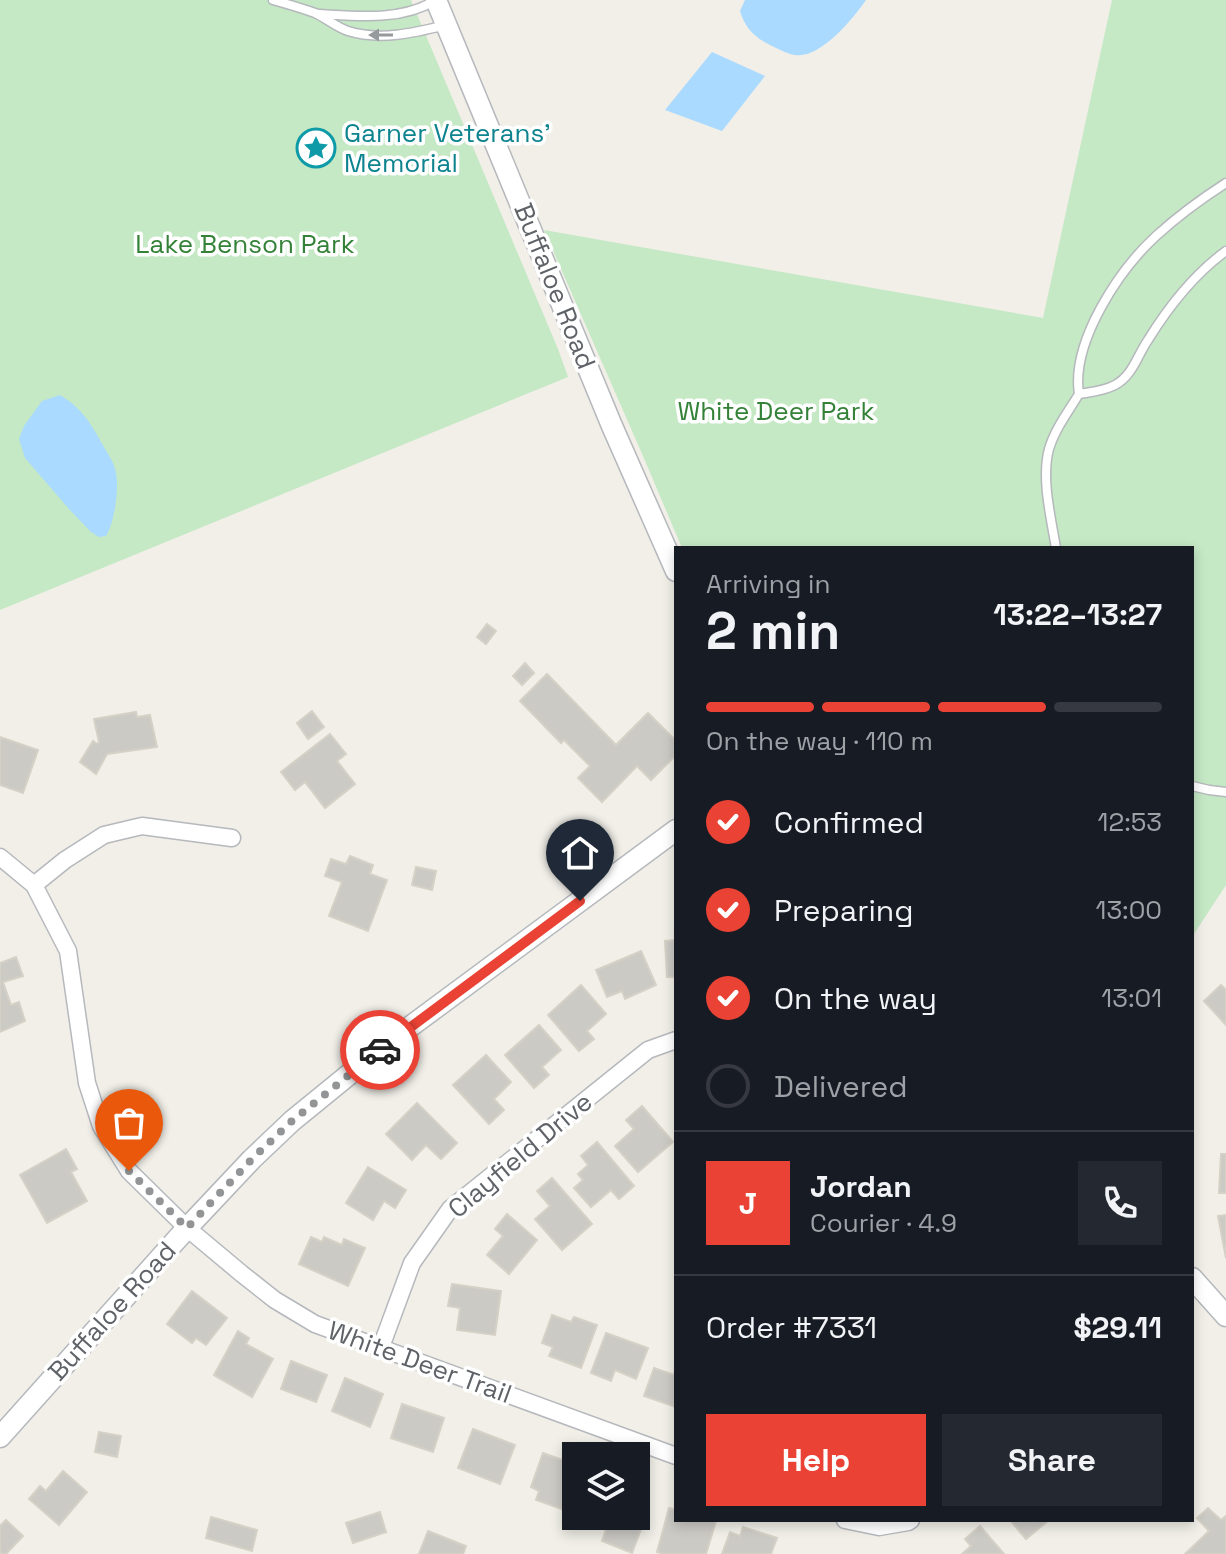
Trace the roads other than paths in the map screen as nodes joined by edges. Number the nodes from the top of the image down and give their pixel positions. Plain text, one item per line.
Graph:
1 (273, 0) edge
2 (436, 0) edge
3 (318, 14) junction
4 (447, 24) junction
5 (1226, 183) edge
6 (1226, 251) edge
7 (1079, 394) junction
8 (1056, 546) edge
9 (674, 566) edge
10 (1194, 786) edge
11 (1226, 792) edge
12 (674, 831) edge
13 (232, 838) dead end
14 (0, 857) edge
15 (34, 885) junction
16 (674, 1041) edge
17 (187, 1228) junction
18 (1194, 1280) edge
19 (1226, 1316) edge
20 (381, 1347) junction
21 (0, 1437) edge
22 (674, 1455) edge
23 (855, 1522) edge
24 (908, 1522) edge

1 - 3 lane
2 - 3 lane
2 - 4 street, Buffaloe Road
4 -> 3 lane
4 - 9 street, Buffaloe Road
5 - 7 lane
6 - 7 lane
7 - 8 lane
10 - 11 lane
12 - 17 street, Buffaloe Road
13 - 15 street
14 - 15 street
15 - 17 street, White Deer Trail
16 - 20 street, Clayfield Drive
17 - 20 street, White Deer Trail
17 - 21 street, Buffaloe Road
18 - 19 street
20 - 22 street, White Deer Trail
23 - 24 street

